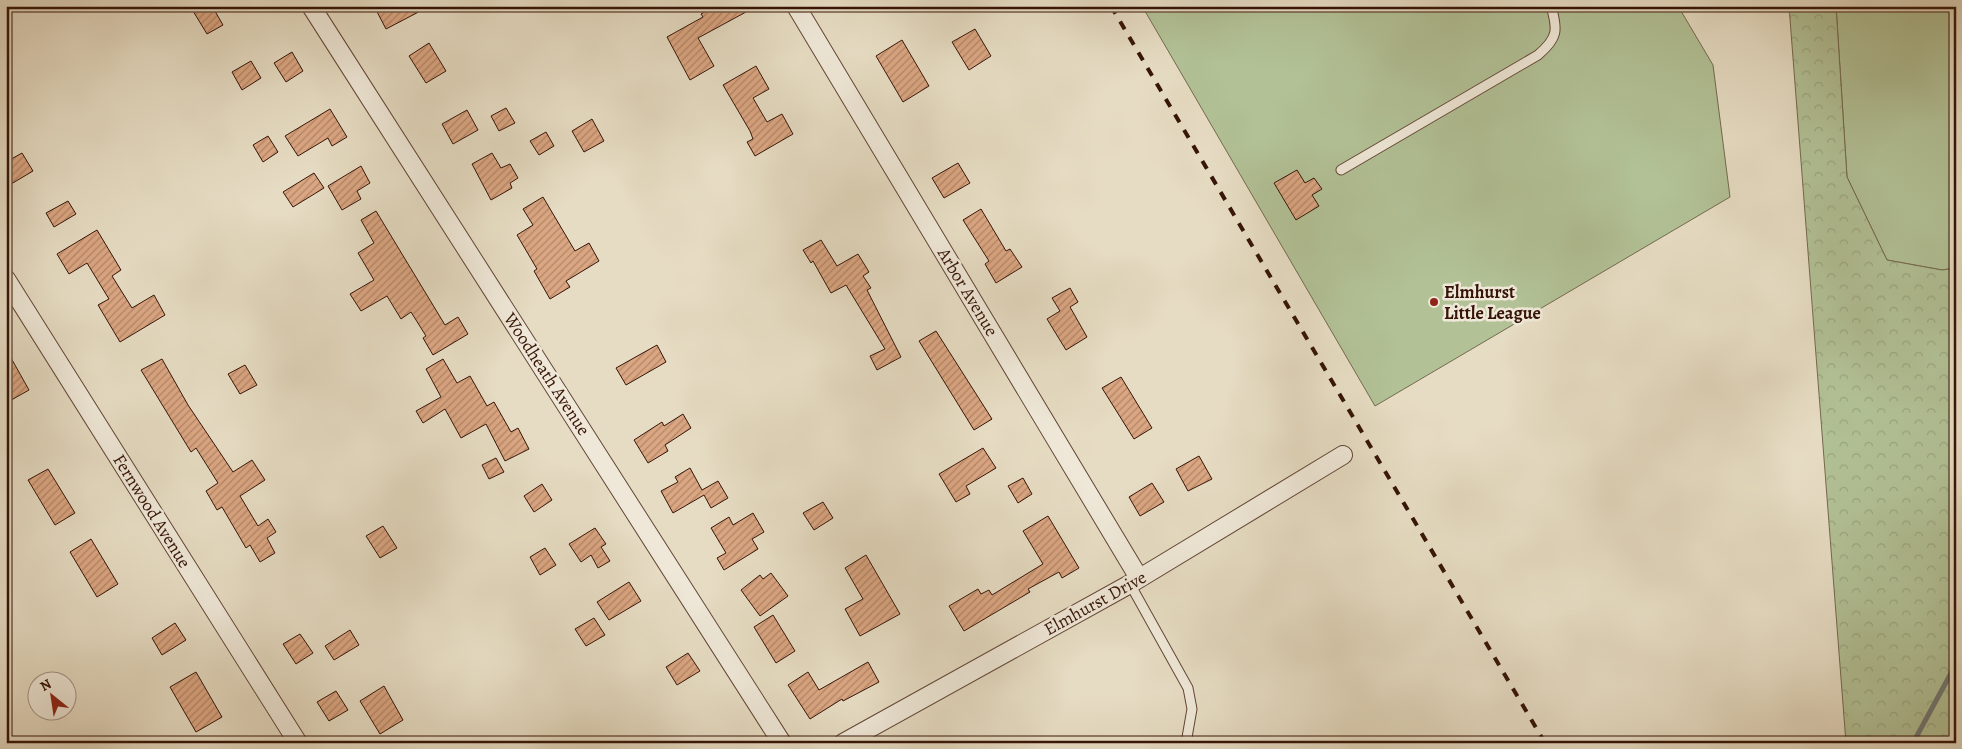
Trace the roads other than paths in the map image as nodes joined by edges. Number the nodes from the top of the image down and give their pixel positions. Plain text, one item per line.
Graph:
1 (311, 6) edge
2 (796, 6) edge
3 (1551, 6) edge
4 (1341, 170) dead end
5 (6, 279) edge
6 (1342, 455) dead end
7 (1134, 581) junction
8 (298, 743) edge
9 (782, 743) edge
10 (843, 743) edge
11 (1186, 743) edge

1 - 9 street, Woodheath Avenue
2 - 7 street, Arbor Avenue
3 - 4 lane
5 - 8 street, Fernwood Avenue
6 - 7 street, Elmhurst Drive
7 - 10 street, Elmhurst Drive
7 - 11 lane

